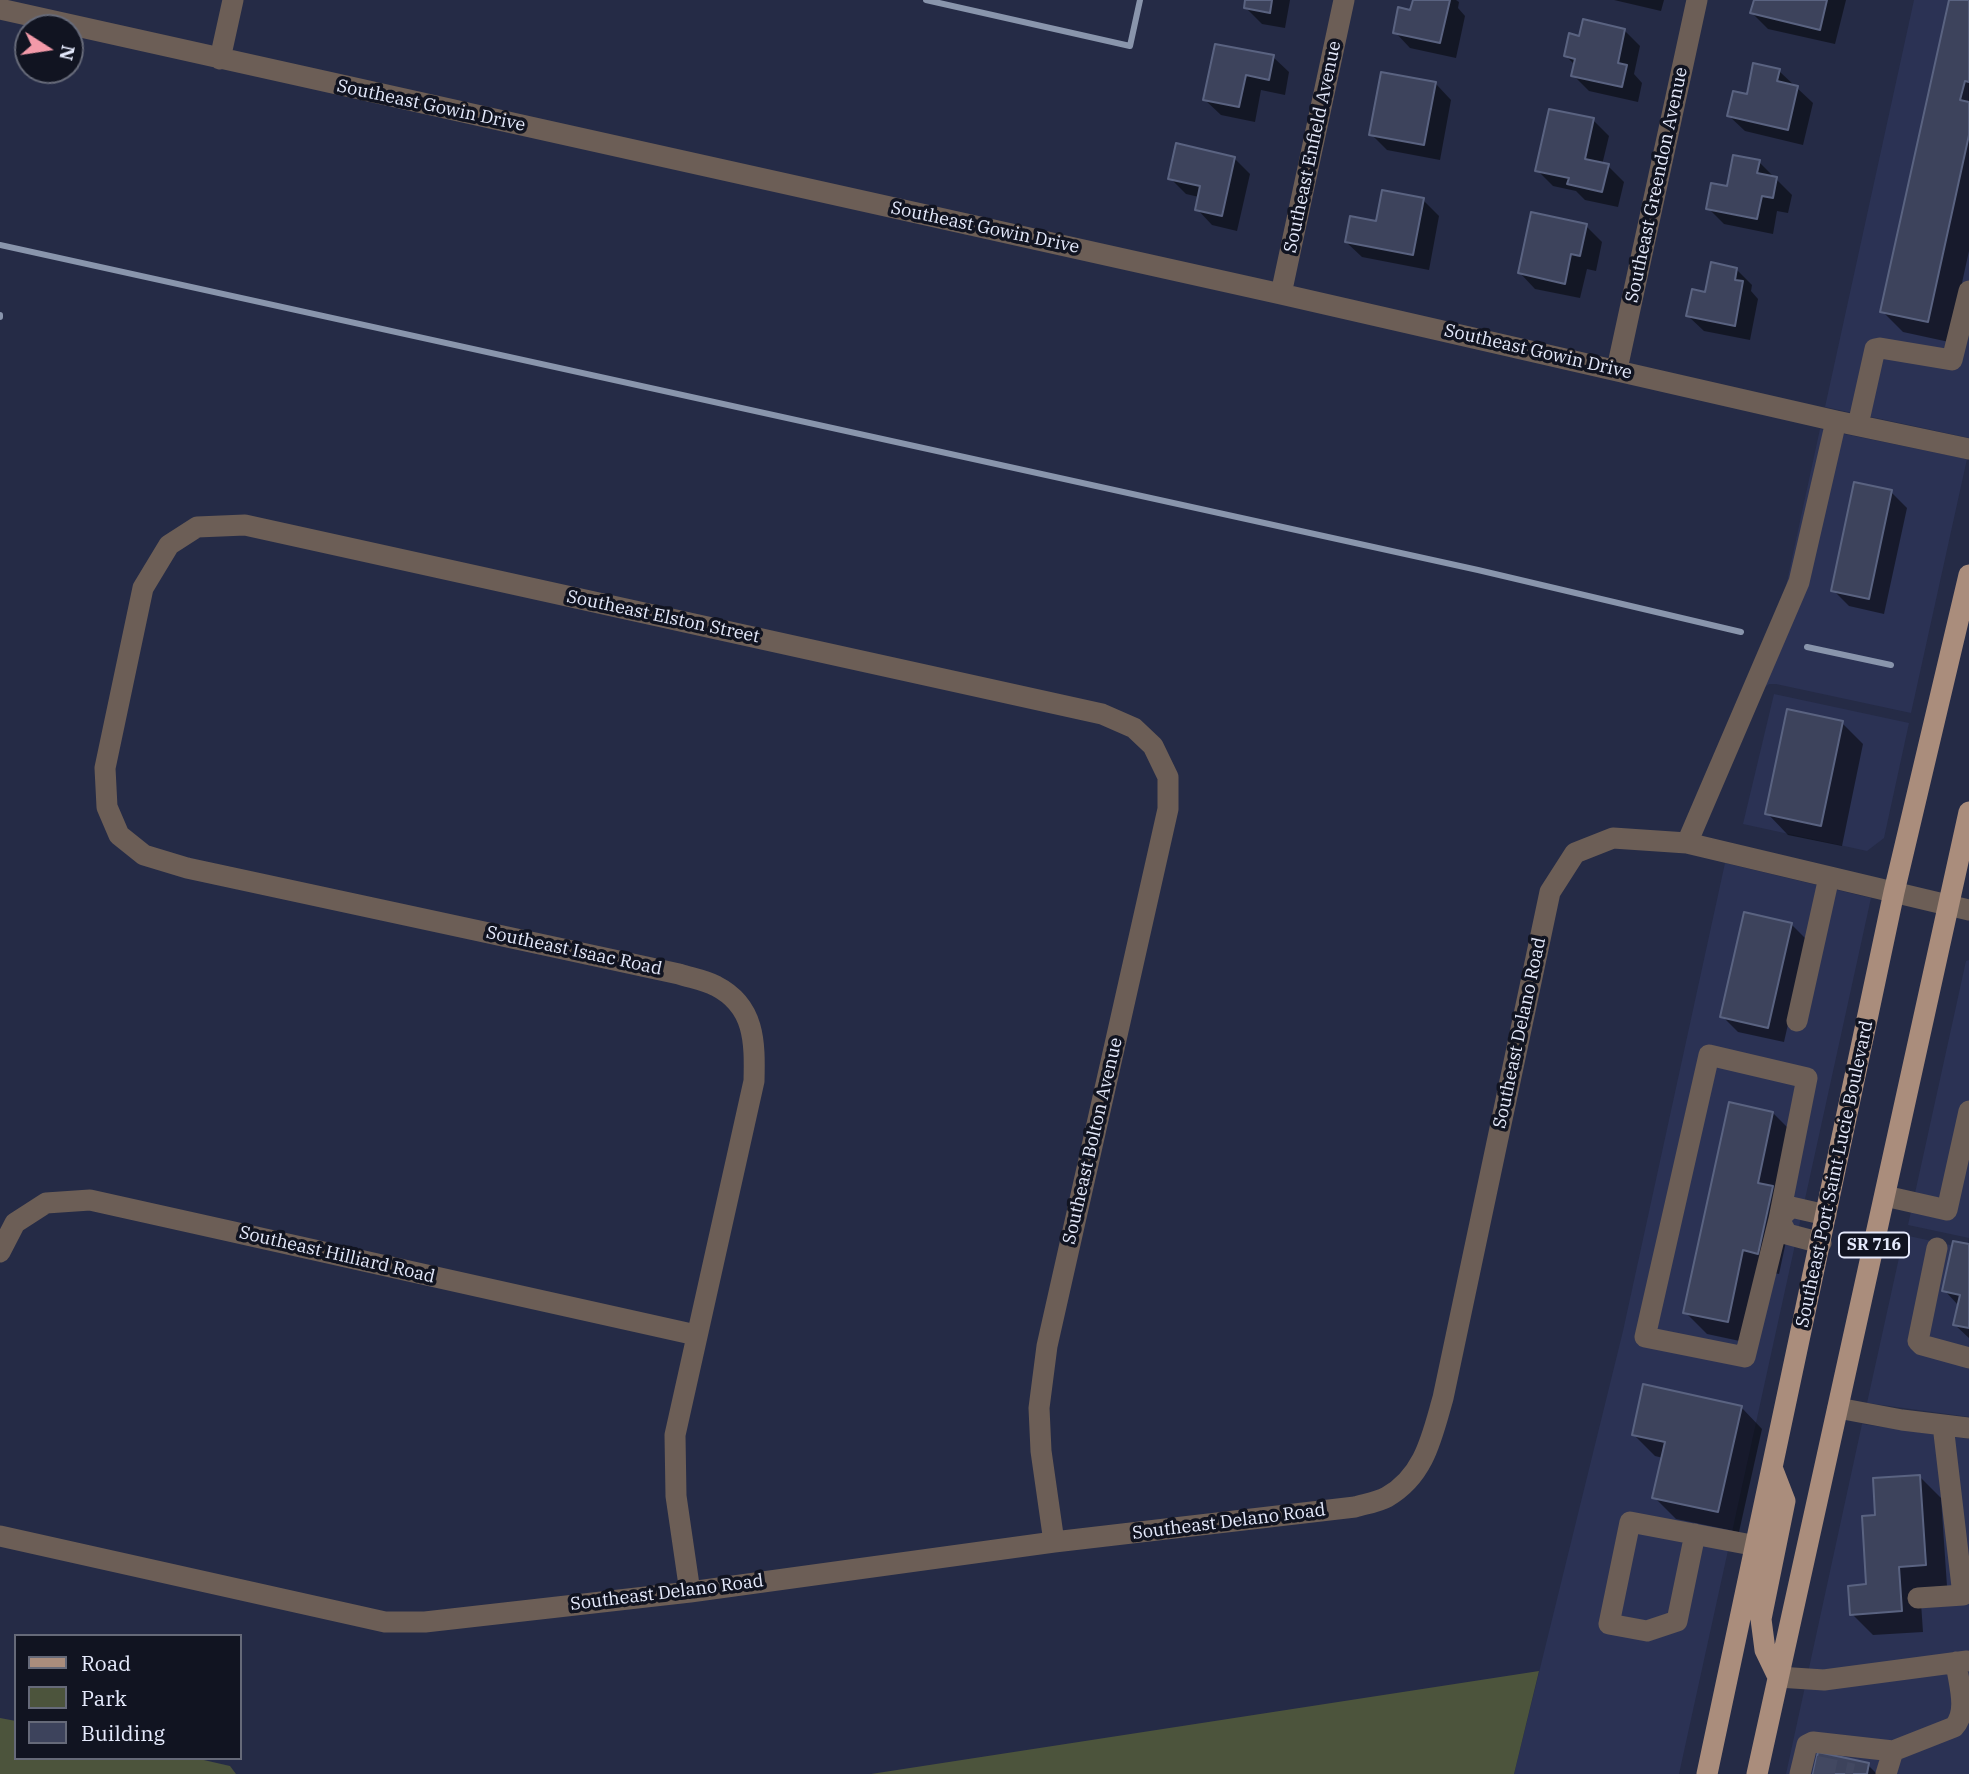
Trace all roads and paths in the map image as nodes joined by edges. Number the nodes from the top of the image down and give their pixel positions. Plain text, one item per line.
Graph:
1 (233, 0) edge
2 (1344, 0) edge
3 (1698, 0) edge
4 (0, 9) edge
5 (220, 59) junction
6 (1969, 291) edge
7 (1281, 294) junction
8 (1617, 369) junction
9 (1836, 421) junction
10 (1857, 425) junction
11 (1969, 449) edge
12 (169, 545) joint
13 (1969, 575) edge
14 (1153, 746) joint
15 (1969, 813) edge
16 (1687, 843) junction
17 (1829, 877) junction
18 (1894, 892) junction
19 (1959, 908) edge
20 (1797, 1021) dead end
21 (1969, 1111) edge
22 (1885, 1196) junction
23 (1826, 1215) junction
24 (1779, 1219) junction
25 (1821, 1243) junction
26 (1937, 1248) dead end
27 (0, 1252) edge
28 (696, 1335) junction
29 (1969, 1359) edge
30 (1838, 1408) junction
31 (1943, 1425) junction
32 (1969, 1428) edge
33 (1773, 1469) junction
34 (1695, 1534) junction
35 (0, 1536) edge
36 (1054, 1542) junction
37 (1757, 1546) junction
38 (690, 1592) junction
39 (1918, 1598) dead end
40 (1962, 1661) edge
41 (1778, 1677) junction
42 (1893, 1751) junction
43 (1806, 1762) edge
44 (1707, 1774) edge
45 (1757, 1774) edge
46 (1886, 1774) edge

1 - 5 street
2 - 7 street, Southeast Enfield Avenue
3 - 8 street, Southeast Greendon Avenue
4 - 5 street, Southeast Gowin Drive
5 - 7 street, Southeast Gowin Drive
6 - 10 street
7 - 8 street, Southeast Gowin Drive
8 - 9 street, Southeast Gowin Drive
9 - 10 street, Southeast Gowin Drive
9 - 16 street
10 - 11 street, Southeast Gowin Drive
12 - 14 street, Southeast Elston Street
12 - 28 street, Southeast Isaac Road
13 - 18 main road, Southeast Port Saint Lucie Boulevard / SR 716
14 - 36 street, Southeast Bolton Avenue
15 - 19 main road, SR 716
16 - 17 street, Southeast Delano Road
16 - 36 street, Southeast Delano Road
17 - 18 street, Southeast Delano Road
17 - 20 street
18 - 19 street, Southeast Delano Road
18 - 23 main road, Southeast Port Saint Lucie Boulevard / SR 716
19 - 22 main road, SR 716
21 - 22 street
22 - 30 main road, SR 716
23 - 24 street
23 - 25 main road, Southeast Port Saint Lucie Boulevard / SR 716
24 - 24 street
24 - 25 street
25 - 33 main road, Southeast Port Saint Lucie Boulevard / SR 716
26 - 29 street
27 - 28 street, Southeast Hilliard Road
28 - 38 street, Southeast Isaac Road
30 - 31 street
30 - 41 main road, SR 716
31 - 32 street
31 - 39 street
33 - 37 main road, Southeast Port Saint Lucie Boulevard / SR 716
33 - 41 main road
34 - 34 street
34 - 37 street
35 - 38 street, Southeast Delano Road
36 - 38 street, Southeast Delano Road
37 - 44 main road, Southeast Port Saint Lucie Boulevard / SR 716
40 - 41 street
40 - 42 street
41 - 45 main road, SR 716
42 - 43 street
42 - 46 street

